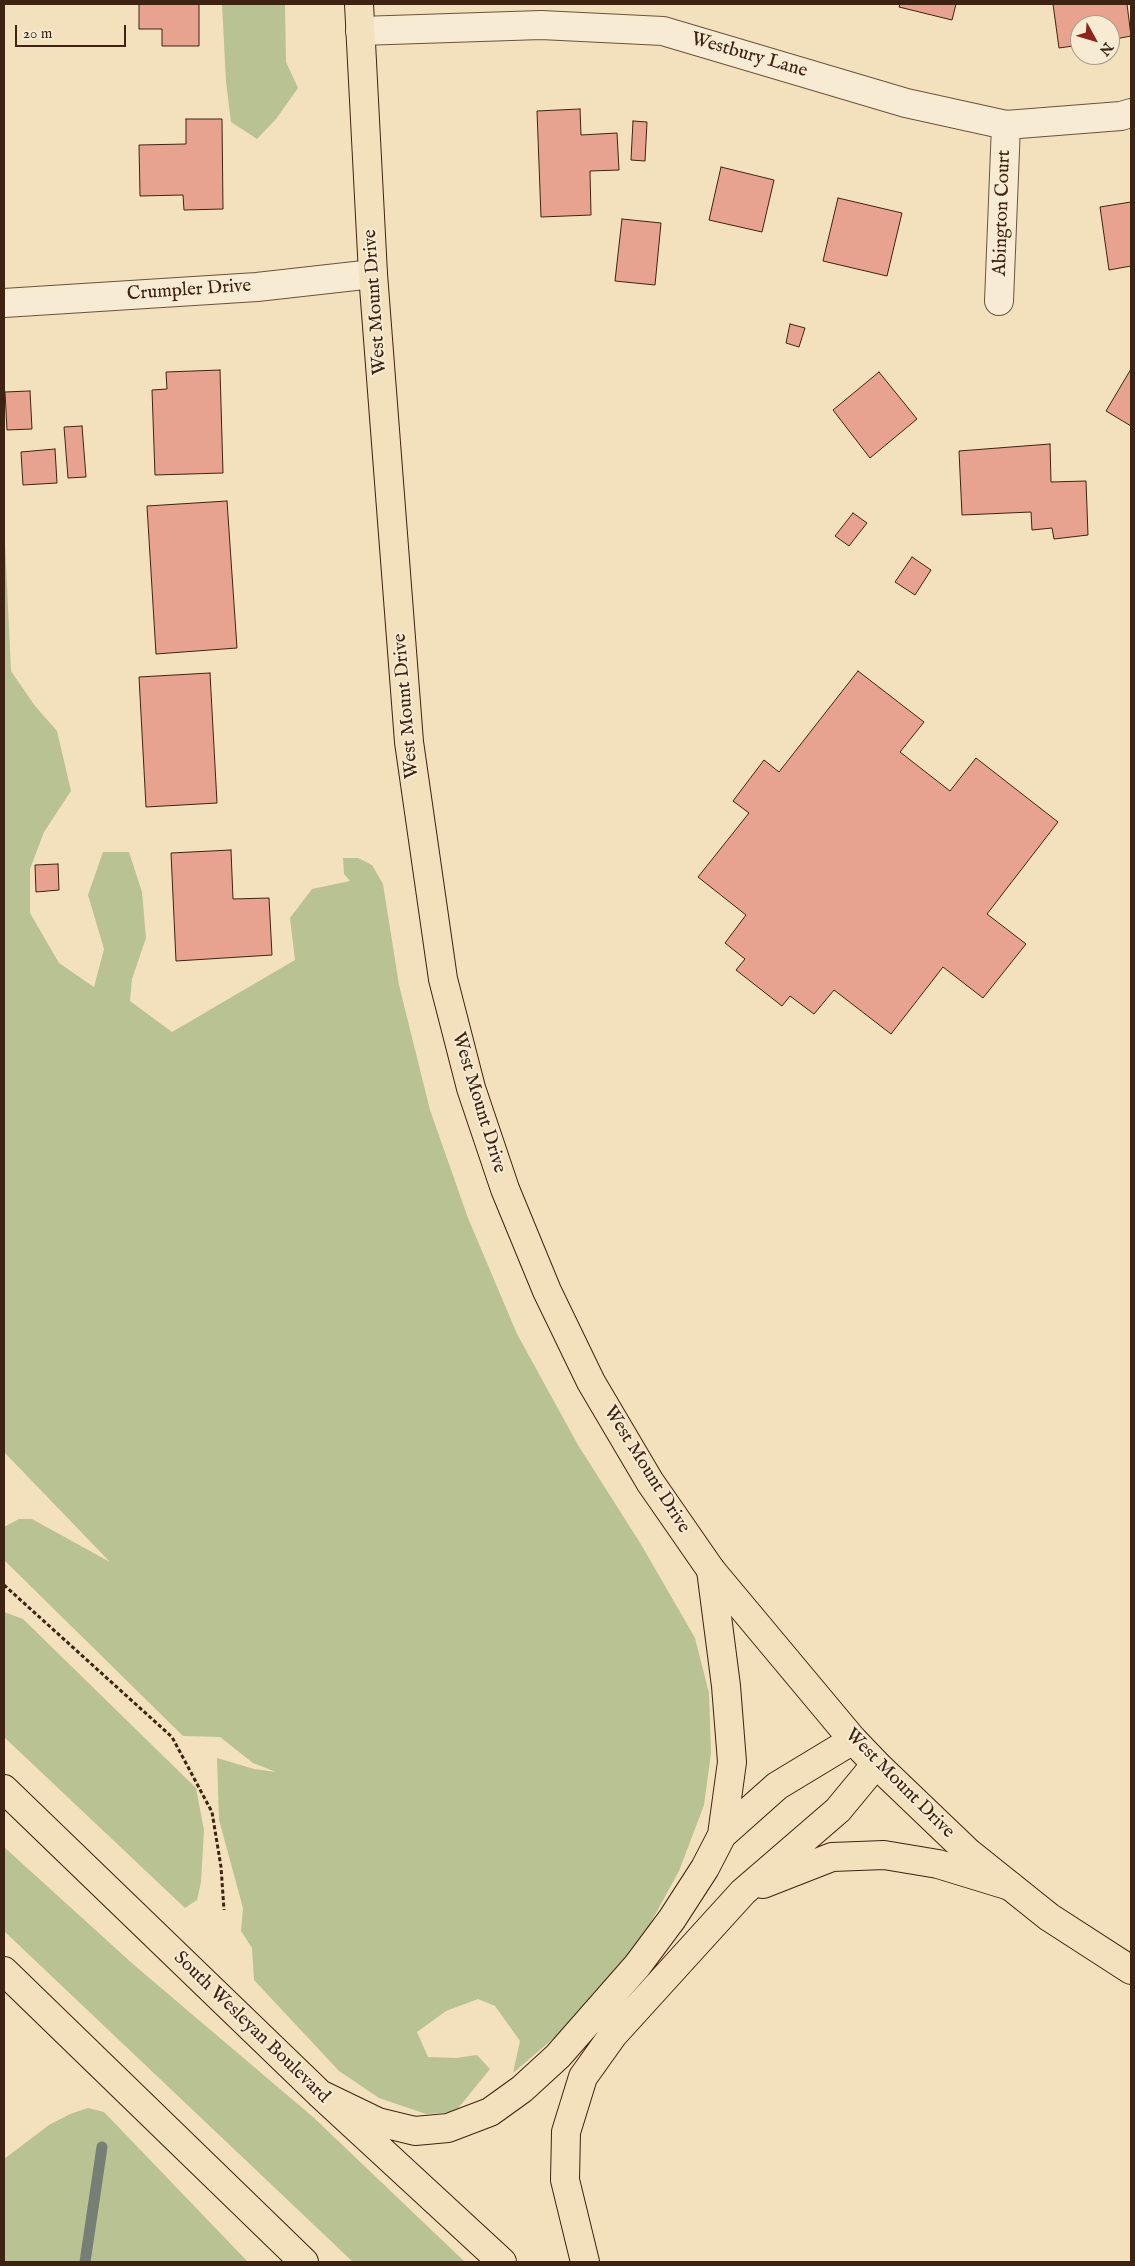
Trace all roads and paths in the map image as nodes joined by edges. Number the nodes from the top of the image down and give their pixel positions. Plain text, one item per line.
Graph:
1 (359, 4) edge
2 (360, 31) junction
3 (1131, 112) edge
4 (1006, 125) junction
5 (373, 274) junction
6 (999, 302) dead end
7 (4, 303) edge
8 (711, 1570) junction
9 (4, 1585) edge
10 (853, 1740) junction
11 (876, 1764) junction
12 (4, 1789) edge
13 (722, 1835) junction
14 (1010, 1886) junction
15 (743, 1892) junction
16 (224, 1910) dead end
17 (1131, 1970) edge
18 (4, 1971) edge
19 (320, 2094) junction
20 (304, 2262) edge
21 (502, 2262) edge
22 (586, 2262) edge

1 - 2 main road, West Mount Drive
2 - 4 street, Westbury Lane
2 - 5 main road, West Mount Drive
3 - 4 street, Westbury Lane
4 - 6 street, Abington Court
5 - 7 street, Crumpler Drive
5 - 8 main road, West Mount Drive
8 - 10 main road, West Mount Drive
8 - 13 main road
9 - 16 path
10 - 11 main road, West Mount Drive
10 - 13 main road
11 - 14 main road, West Mount Drive
11 - 15 main road
12 - 19 main road, South Wesleyan Boulevard
13 - 19 main road
14 - 15 main road
14 - 17 main road, West Mount Drive
15 - 22 main road
18 - 20 main road
19 - 21 main road, South Wesleyan Boulevard

